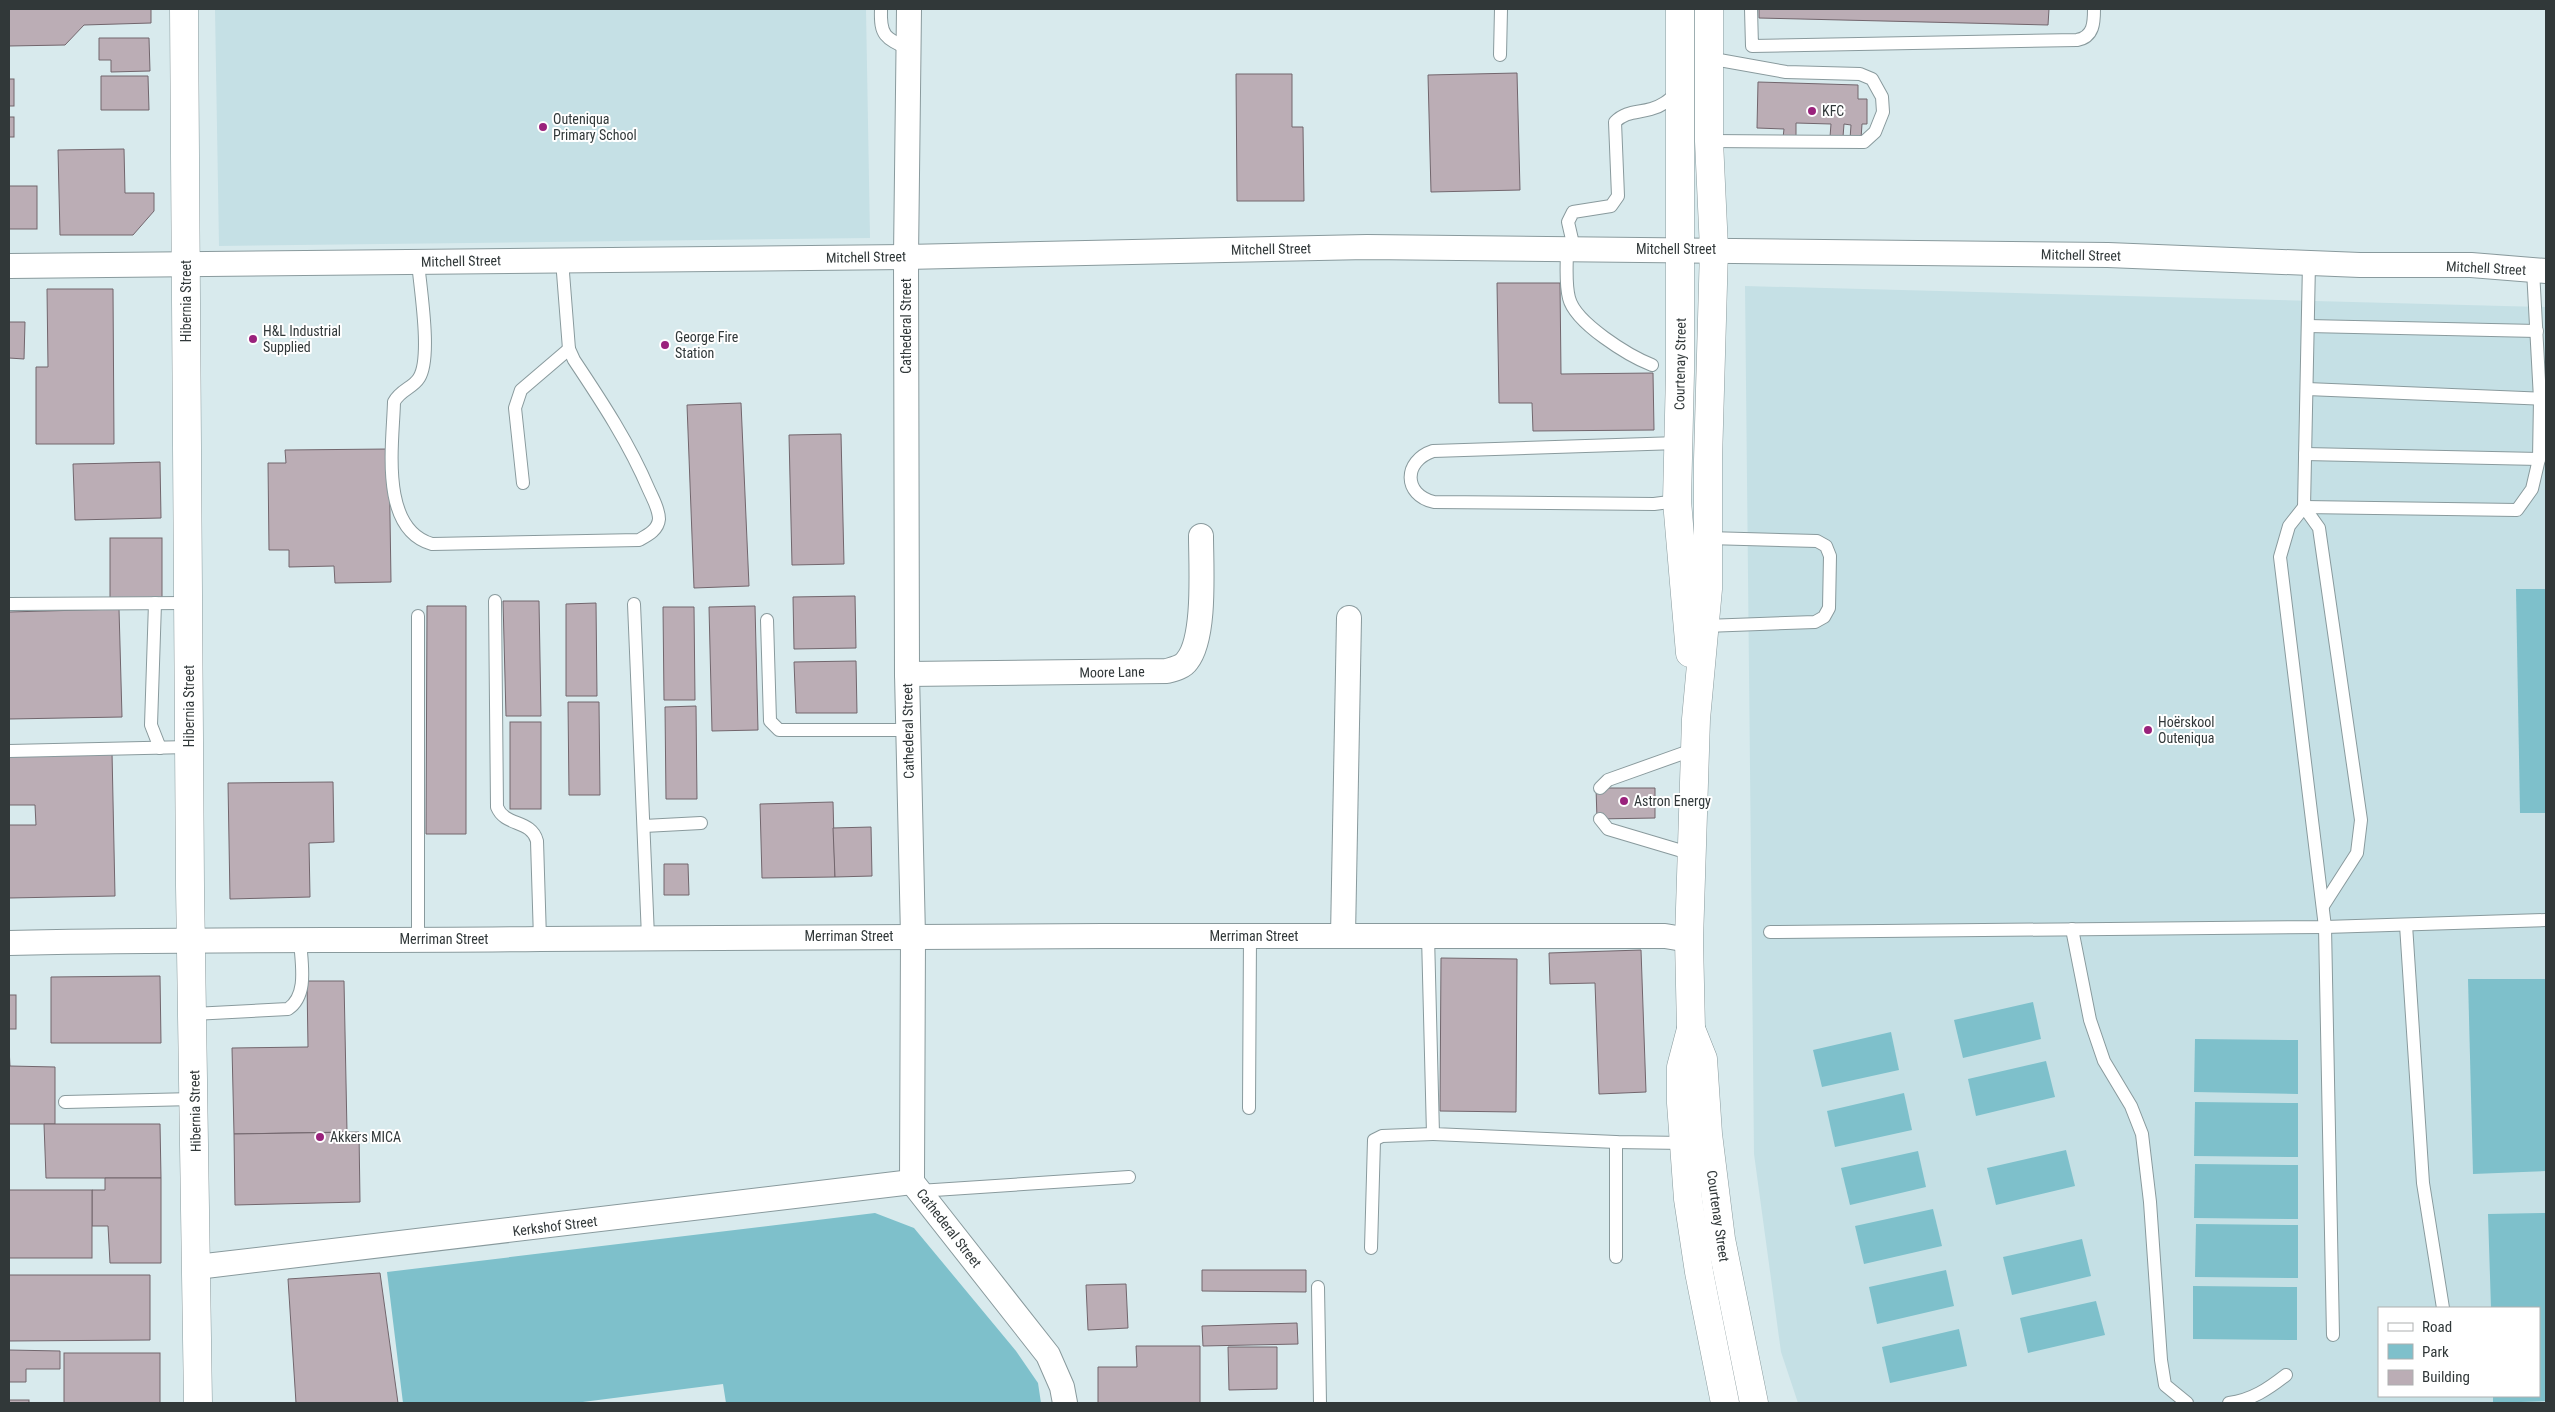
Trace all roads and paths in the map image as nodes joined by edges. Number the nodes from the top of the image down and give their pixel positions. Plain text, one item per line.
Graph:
1 (184, 9) edge
2 (881, 9) edge
3 (909, 9) edge
4 (1501, 9) edge
5 (1680, 9) edge
6 (1709, 9) edge
7 (1751, 9) edge
8 (2094, 9) edge
9 (909, 49) junction
10 (1500, 55) dead end
11 (1708, 58) junction
12 (1681, 90) junction
13 (1709, 141) junction
14 (1570, 248) junction
15 (1714, 249) junction
16 (1681, 252) junction
17 (906, 257) junction
18 (562, 260) junction
19 (418, 262) junction
20 (2309, 263) junction
21 (186, 264) junction
22 (9, 266) edge
23 (2542, 270) edge
24 (2308, 326) junction
25 (2536, 331) junction
26 (569, 349) junction
27 (1652, 365) dead end
28 (2306, 389) junction
29 (2543, 399) edge
30 (1678, 443) junction
31 (2305, 454) junction
32 (2539, 459) junction
33 (522, 483) dead end
34 (1677, 501) junction
35 (2304, 507) junction
36 (1201, 536) dead end
37 (1708, 538) junction
38 (495, 601) dead end
39 (188, 603) junction
40 (9, 604) edge
41 (155, 604) junction
42 (634, 604) dead end
43 (418, 616) dead end
44 (1349, 618) dead end
45 (767, 620) dead end
46 (1705, 626) junction
47 (907, 674) junction
48 (1696, 719) junction
49 (908, 730) junction
50 (189, 747) junction
51 (160, 748) junction
52 (1695, 749) junction
53 (9, 751) edge
54 (1600, 788) dead end
55 (1600, 819) dead end
56 (701, 823) dead end
57 (644, 826) junction
58 (1692, 854) junction
59 (2323, 906) junction
60 (2546, 920) edge
61 (2406, 925) junction
62 (2326, 927) junction
63 (2072, 929) junction
64 (1770, 932) dead end
65 (913, 936) junction
66 (1250, 936) junction
67 (1343, 936) junction
68 (1428, 936) junction
69 (648, 937) junction
70 (192, 939) junction
71 (300, 939) junction
72 (418, 939) junction
73 (540, 939) junction
74 (1689, 940) junction
75 (9, 943) edge
76 (193, 1014) junction
77 (1692, 1029) junction
78 (194, 1099) junction
79 (65, 1102) dead end
80 (1249, 1108) dead end
81 (1432, 1134) junction
82 (1616, 1142) junction
83 (1684, 1143) junction
84 (1129, 1177) dead end
85 (916, 1187) junction
86 (1371, 1248) dead end
87 (1616, 1257) dead end
88 (197, 1267) junction
89 (1318, 1287) dead end
90 (2443, 1307) edge
91 (2333, 1335) dead end
92 (2286, 1375) dead end
93 (198, 1403) edge
94 (1065, 1403) edge
95 (1320, 1403) edge
96 (1725, 1403) edge
97 (1754, 1403) edge
98 (2187, 1403) edge
99 (2229, 1403) edge

1 - 21 main road, Hibernia Street
2 - 9 lane
3 - 9 street, Cathederal Street
4 - 10 lane
5 - 12 main road, Courtenay Street
6 - 11 main road, Courtenay Street
7 - 8 lane
9 - 17 street, Cathederal Street
11 - 13 main road, Courtenay Street
11 - 13 lane
12 - 14 lane
12 - 16 main road, Courtenay Street
13 - 15 main road, Courtenay Street
14 - 16 street, Mitchell Street
14 - 17 street, Mitchell Street
14 - 27 lane
15 - 16 street, Mitchell Street
15 - 20 street, Mitchell Street
15 - 37 main road, Courtenay Street
16 - 30 main road, Courtenay Street
17 - 18 street, Mitchell Street
17 - 47 street, Cathederal Street
18 - 19 street, Mitchell Street
18 - 26 lane
19 - 21 street, Mitchell Street
19 - 26 lane
20 - 23 street, Mitchell Street
20 - 24 lane
21 - 22 street, Mitchell Street
21 - 39 main road, Hibernia Street
23 - 25 lane
24 - 25 lane
24 - 28 lane
25 - 29 lane
26 - 33 lane
28 - 29 lane
28 - 31 lane
29 - 32 lane
30 - 34 main road, Courtenay Street
30 - 34 lane
31 - 32 lane
31 - 35 lane
32 - 35 lane
34 - 48 main road, Courtenay Street
35 - 59 lane
35 - 59 lane
36 - 47 street, Moore Lane
37 - 46 main road, Courtenay Street
37 - 46 lane
38 - 73 lane
39 - 41 lane
39 - 50 main road, Hibernia Street
40 - 41 lane
41 - 51 lane
42 - 57 lane
43 - 72 lane
44 - 67 street
45 - 49 lane
46 - 48 main road, Courtenay Street
47 - 49 street, Cathederal Street
48 - 52 main road, Courtenay Street
49 - 65 street, Cathederal Street
50 - 51 lane
50 - 70 main road, Hibernia Street
51 - 53 lane
52 - 54 lane
52 - 58 main road, Courtenay Street
55 - 58 lane
56 - 57 lane
57 - 69 lane
58 - 74 main road, Courtenay Street
59 - 62 lane
60 - 61 lane
61 - 62 lane
61 - 90 lane
62 - 63 lane
62 - 91 lane
63 - 64 lane
63 - 98 lane
65 - 66 street, Merriman Street
65 - 69 street, Merriman Street
65 - 85 street, Cathederal Street
66 - 67 street, Merriman Street
66 - 80 lane
67 - 68 street, Merriman Street
68 - 74 street, Merriman Street
68 - 81 lane
69 - 73 street, Merriman Street
70 - 71 street, Merriman Street
70 - 75 street, Merriman Street
70 - 76 main road, Hibernia Street
71 - 72 street, Merriman Street
71 - 76 lane
72 - 73 street, Merriman Street
74 - 77 main road, Courtenay Street
76 - 78 main road, Hibernia Street
77 - 83 main road, Courtenay Street
77 - 97 main road, Courtenay Street
78 - 79 lane
78 - 88 main road, Hibernia Street
81 - 82 lane
81 - 86 lane
82 - 83 lane
82 - 87 lane
83 - 96 main road, Courtenay Street
84 - 85 lane
85 - 88 street, Kerkshof Street
85 - 94 street, Cathederal Street
88 - 93 main road, Hibernia Street
89 - 95 lane
92 - 99 lane

